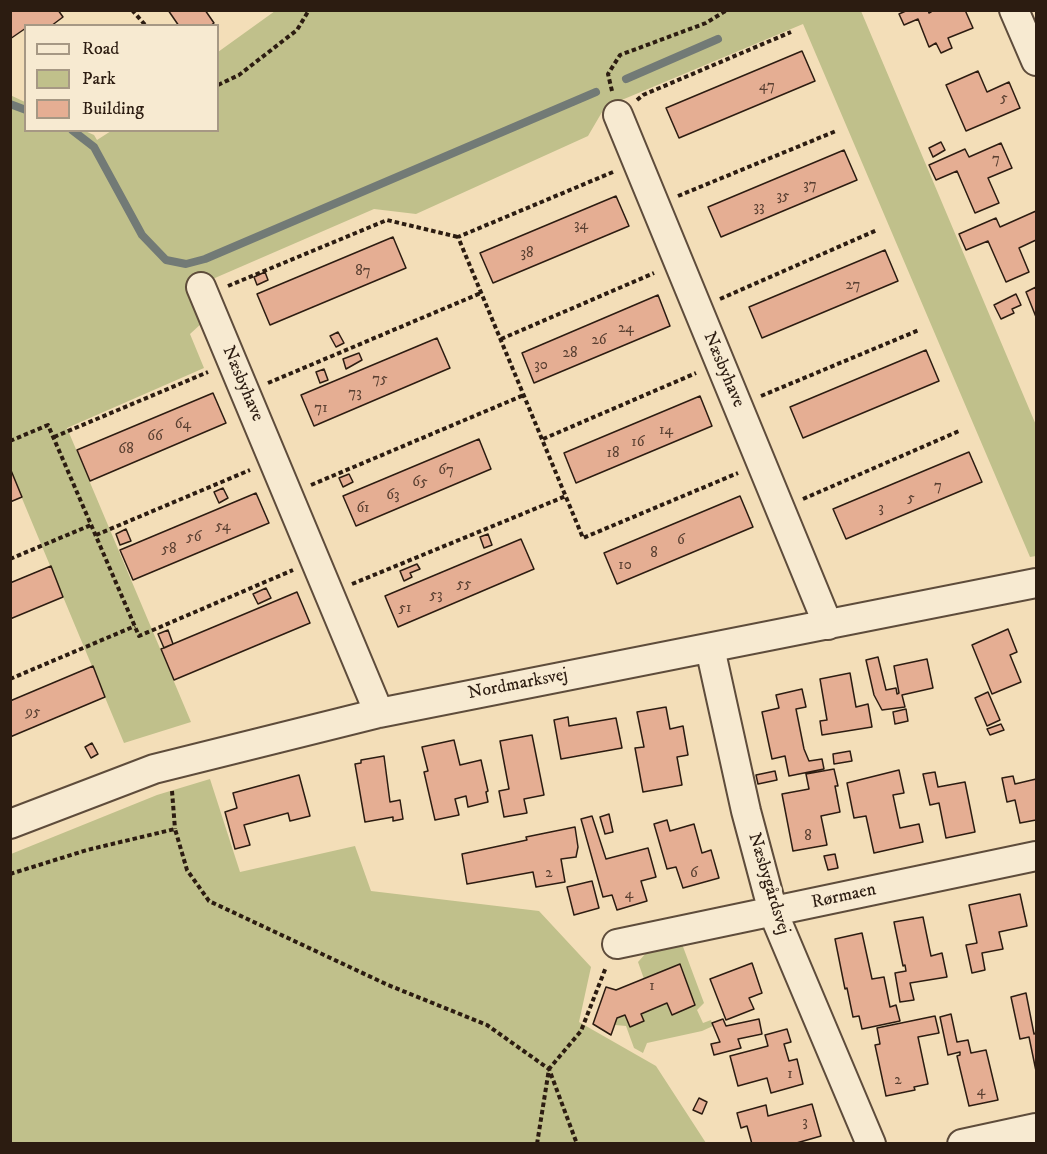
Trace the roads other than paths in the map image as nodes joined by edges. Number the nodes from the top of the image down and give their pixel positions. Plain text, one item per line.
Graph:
1 (1014, 10) edge
2 (1036, 61) edge
3 (618, 115) road end
4 (203, 292) road end
5 (1036, 583) edge
6 (828, 625) junction
7 (710, 648) junction
8 (379, 713) junction
9 (10, 824) edge
10 (1036, 856) edge
11 (773, 912) junction
12 (610, 957) road end
13 (1036, 1128) edge
14 (871, 1143) edge
15 (962, 1143) edge

1 - 2 street
3 - 6 street, Næsbyhave
4 - 8 street, Næsbyhave
5 - 6 street, Nordmarksvej
6 - 7 street, Nordmarksvej
7 - 8 street, Nordmarksvej
7 - 11 street, Næsbygårdsvej
8 - 9 street, Nordmarksvej
10 - 11 street, Rørmaen
11 - 12 street, Rørmaen
11 - 14 street, Næsbygårdsvej
13 - 15 street

